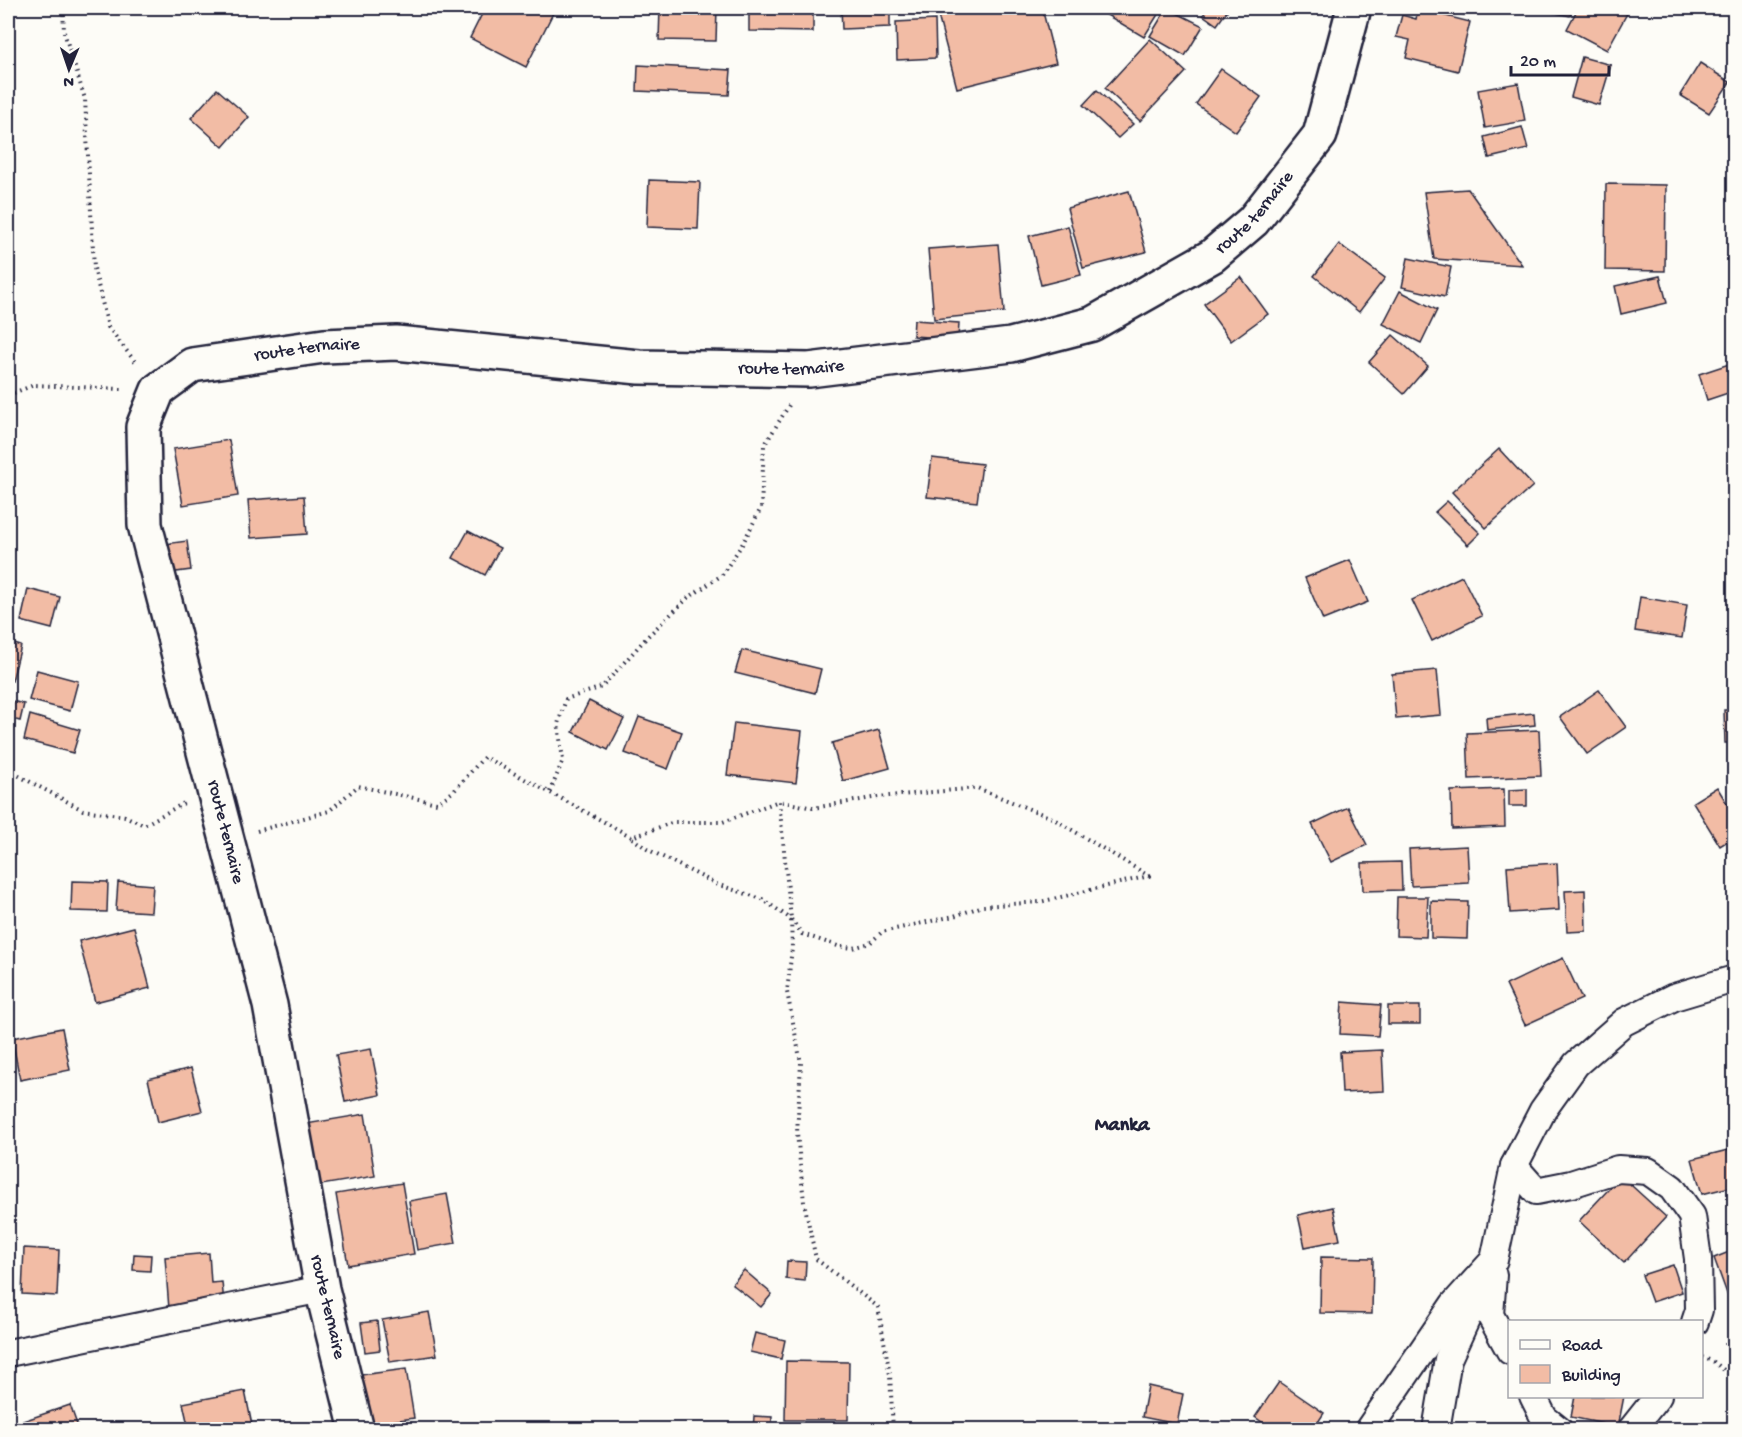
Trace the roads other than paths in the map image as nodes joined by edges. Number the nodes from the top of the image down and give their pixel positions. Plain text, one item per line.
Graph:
1 (1354, 8) edge
2 (1734, 979) edge
3 (1514, 1166) junction
4 (1494, 1260) junction
5 (322, 1289) junction
6 (1696, 1320) edge
7 (1508, 1349) edge
8 (8, 1353) edge
9 (1534, 1398) edge
10 (1656, 1398) edge
11 (357, 1430) edge
12 (1368, 1430) edge
13 (1436, 1430) edge
14 (1559, 1430) edge
15 (1631, 1430) edge

1 - 5 street, route ternaire
2 - 3 street
3 - 4 street
3 - 6 street
4 - 7 street
4 - 12 street
4 - 13 street
5 - 8 street
5 - 11 street, route ternaire
9 - 14 street
10 - 15 street

